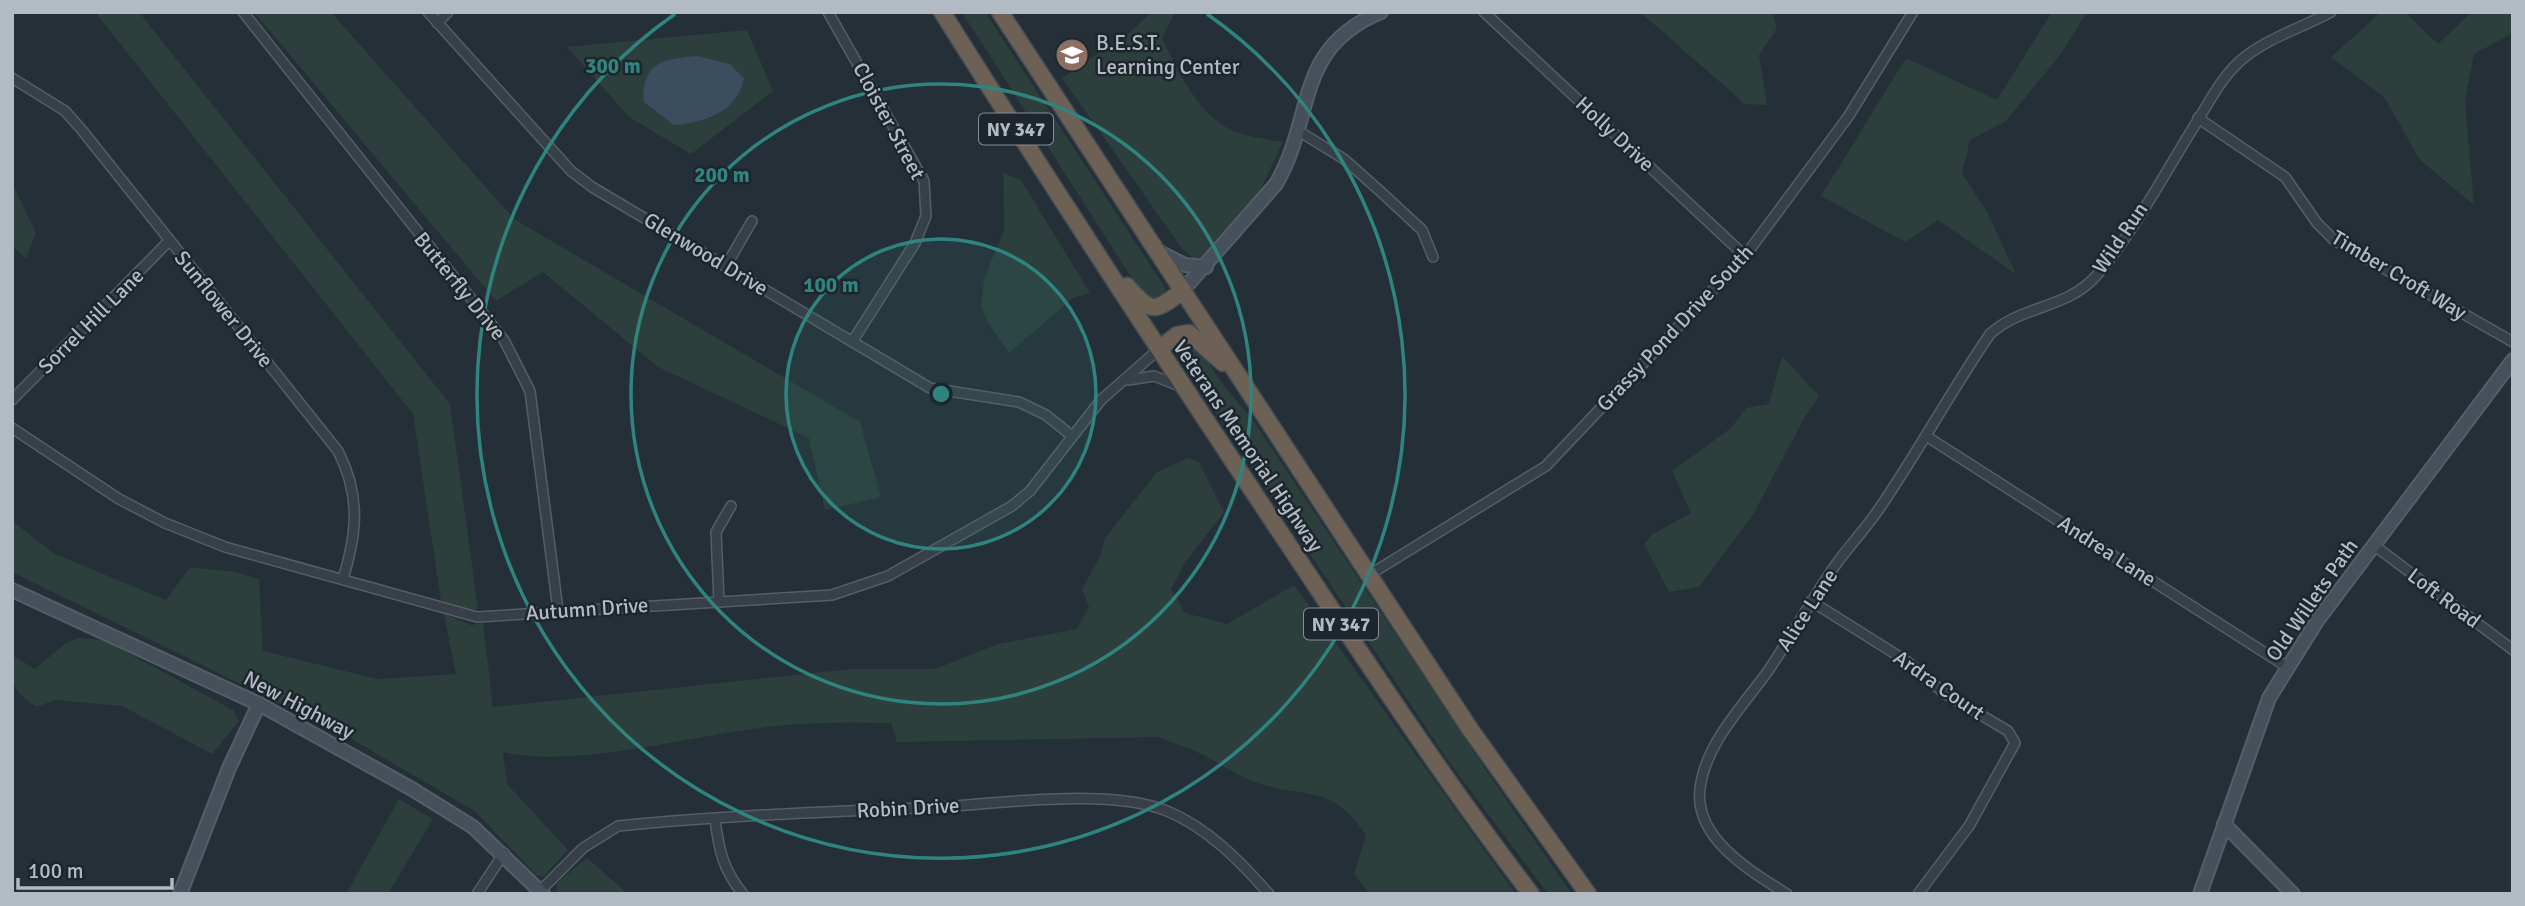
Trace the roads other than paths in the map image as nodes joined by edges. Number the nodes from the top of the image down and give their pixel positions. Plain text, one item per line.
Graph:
1 (243, 12) edge
2 (428, 12) edge
3 (448, 12) edge
4 (828, 12) edge
5 (942, 12) edge
6 (1000, 12) edge
7 (1381, 12) edge
8 (1484, 12) edge
9 (1913, 12) edge
10 (2331, 12) edge
11 (437, 23) junction
12 (12, 78) edge
13 (2198, 118) junction
14 (1297, 130) junction
15 (752, 221) dead end
16 (169, 241) junction
17 (1090, 244) junction
18 (1156, 251) junction
19 (1745, 256) junction
20 (1433, 257) dead end
21 (727, 264) junction
22 (1206, 267) junction
23 (1183, 290) junction
24 (852, 342) junction
25 (2513, 342) edge
26 (1159, 349) junction
27 (2513, 360) edge
28 (1123, 381) junction
29 (1243, 382) junction
30 (1184, 388) junction
31 (12, 400) edge
32 (12, 428) edge
33 (1072, 436) junction
34 (1926, 436) junction
35 (731, 506) dead end
36 (2375, 546) junction
37 (1369, 575) junction
38 (343, 579) junction
39 (12, 590) edge
40 (1811, 601) junction
41 (719, 602) junction
42 (558, 610) junction
43 (2513, 650) edge
44 (2287, 667) junction
45 (259, 704) junction
46 (715, 820) junction
47 (2224, 824) junction
48 (504, 853) junction
49 (542, 892) edge
50 (180, 894) edge
51 (477, 894) edge
52 (743, 894) edge
53 (1269, 894) edge
54 (1531, 894) edge
55 (1588, 894) edge
56 (1787, 894) edge
57 (1918, 894) edge
58 (2200, 894) edge
59 (2293, 894) edge

1 - 42 street, Butterfly Drive
2 - 11 street, Glenwood Drive
3 - 11 street
4 - 24 street, Cloister Street
5 - 17 highway, Veterans Memorial Highway / NY 347
6 - 18 highway, Veterans Memorial Highway / NY 347
7 - 14 street
8 - 19 street, Holly Drive
9 - 19 street, Grassy Pond Drive South
10 - 13 street, Wild Run
11 - 21 street, Glenwood Drive
12 - 16 street, Sunflower Drive
13 - 25 street, Timber Croft Way
13 - 34 street, Wild Run
14 - 20 street
14 - 22 street
15 - 21 street
16 - 31 street, Sorrel Hill Lane
16 - 38 street, Sunflower Drive
17 - 23 highway
17 - 26 highway, Veterans Memorial Highway / NY 347
18 - 22 street
18 - 23 highway, Veterans Memorial Highway / NY 347
19 - 37 street, Grassy Pond Drive South
21 - 24 street, Glenwood Drive
22 - 23 street
23 - 29 highway, Veterans Memorial Highway / NY 347
24 - 33 street, Glenwood Drive
26 - 28 street, Autumn Drive
26 - 29 highway
26 - 30 highway, Veterans Memorial Highway / NY 347
27 - 36 street, Old Willets Path
28 - 30 street
28 - 33 street, Autumn Drive
29 - 37 highway, Veterans Memorial Highway / NY 347
30 - 54 highway, Veterans Memorial Highway / NY 347
32 - 38 street, Autumn Drive
33 - 41 street, Autumn Drive
34 - 40 street, Alice Lane
34 - 44 street, Andrea Lane
35 - 41 street
36 - 43 street, Loft Road
36 - 44 street, Old Willets Path
37 - 55 highway, Veterans Memorial Highway / NY 347
38 - 42 street, Autumn Drive
39 - 45 street, New Highway
40 - 56 street, Alice Lane
40 - 57 street, Ardra Court
41 - 42 street, Autumn Drive
44 - 47 street, Old Willets Path
45 - 48 street, New Highway
45 - 50 street
46 - 49 street, Robin Drive
46 - 52 street
46 - 53 street, Robin Drive
47 - 58 street, Old Willets Path
47 - 59 street
48 - 49 street, New Highway
48 - 51 street

